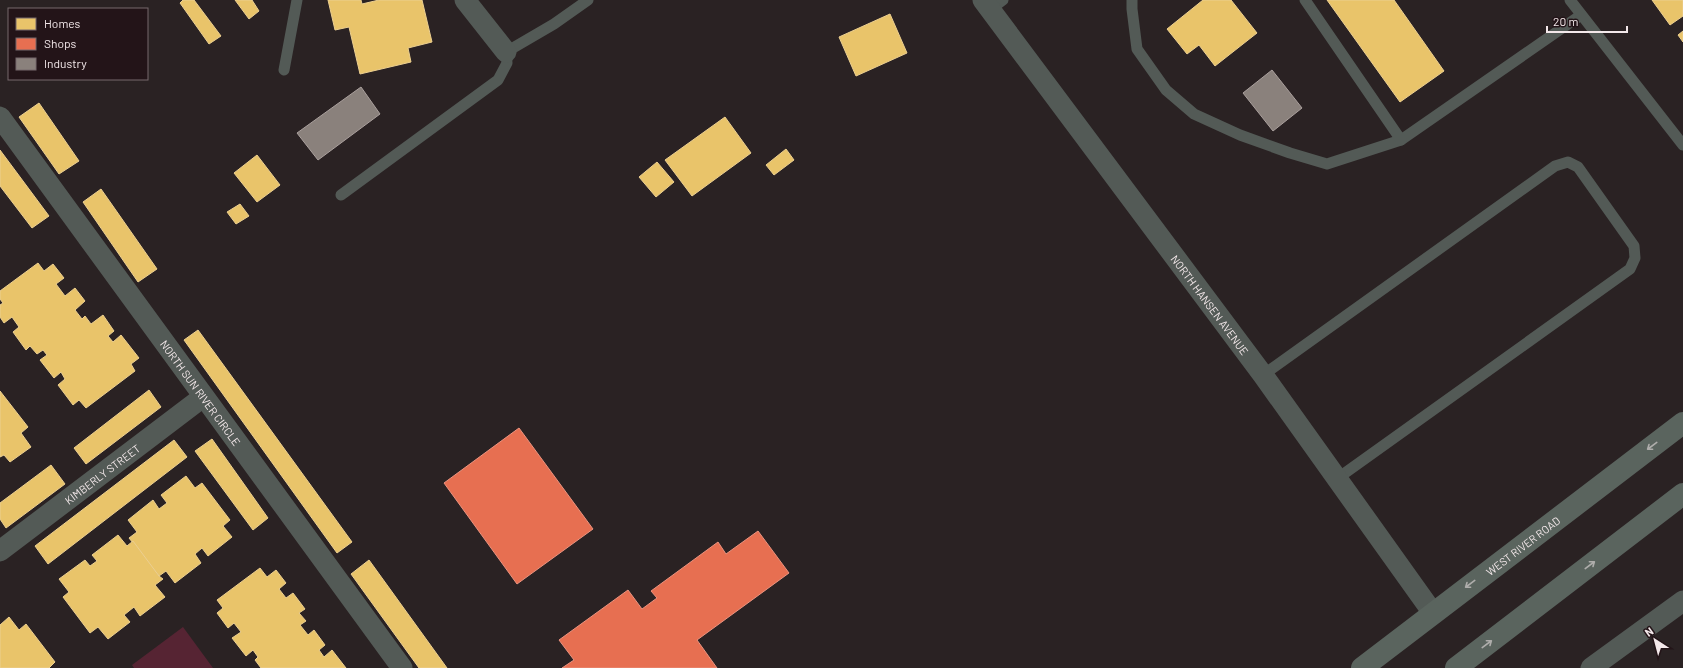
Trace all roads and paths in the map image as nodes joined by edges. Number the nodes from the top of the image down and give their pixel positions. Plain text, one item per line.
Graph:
1 (297, 0) edge
2 (466, 0) edge
3 (588, 0) edge
4 (1132, 0) edge
5 (1305, 0) edge
6 (1570, 0) edge
7 (992, 3) edge
8 (1581, 15) junction
9 (506, 52) junction
10 (284, 70) dead end
11 (0, 117) edge
12 (1401, 140) junction
13 (1683, 145) edge
14 (341, 195) dead end
15 (1263, 375) junction
16 (203, 397) junction
17 (1683, 422) edge
18 (1338, 478) junction
19 (1683, 494) edge
20 (0, 551) edge
21 (1683, 601) edge
22 (1433, 613) junction
23 (402, 668) edge
24 (1362, 668) edge
25 (1456, 668) edge
26 (1591, 668) edge

1 - 10 lane
2 - 9 street
3 - 9 lane
4 - 12 lane
5 - 12 lane
6 - 8 lane
7 - 15 street, NORTH HANSEN AVENUE
8 - 12 lane
8 - 13 lane
9 - 14 lane
11 - 16 street, NORTH SUN RIVER CIRCLE
15 - 18 street, NORTH HANSEN AVENUE
15 - 18 lane
16 - 20 street, KIMBERLY STREET
16 - 23 street, NORTH SUN RIVER CIRCLE
17 -> 22 main road, WEST RIVER ROAD
18 - 22 street, NORTH HANSEN AVENUE
25 -> 19 main road
21 - 26 street
22 - 24 main road, WEST RIVER ROAD

